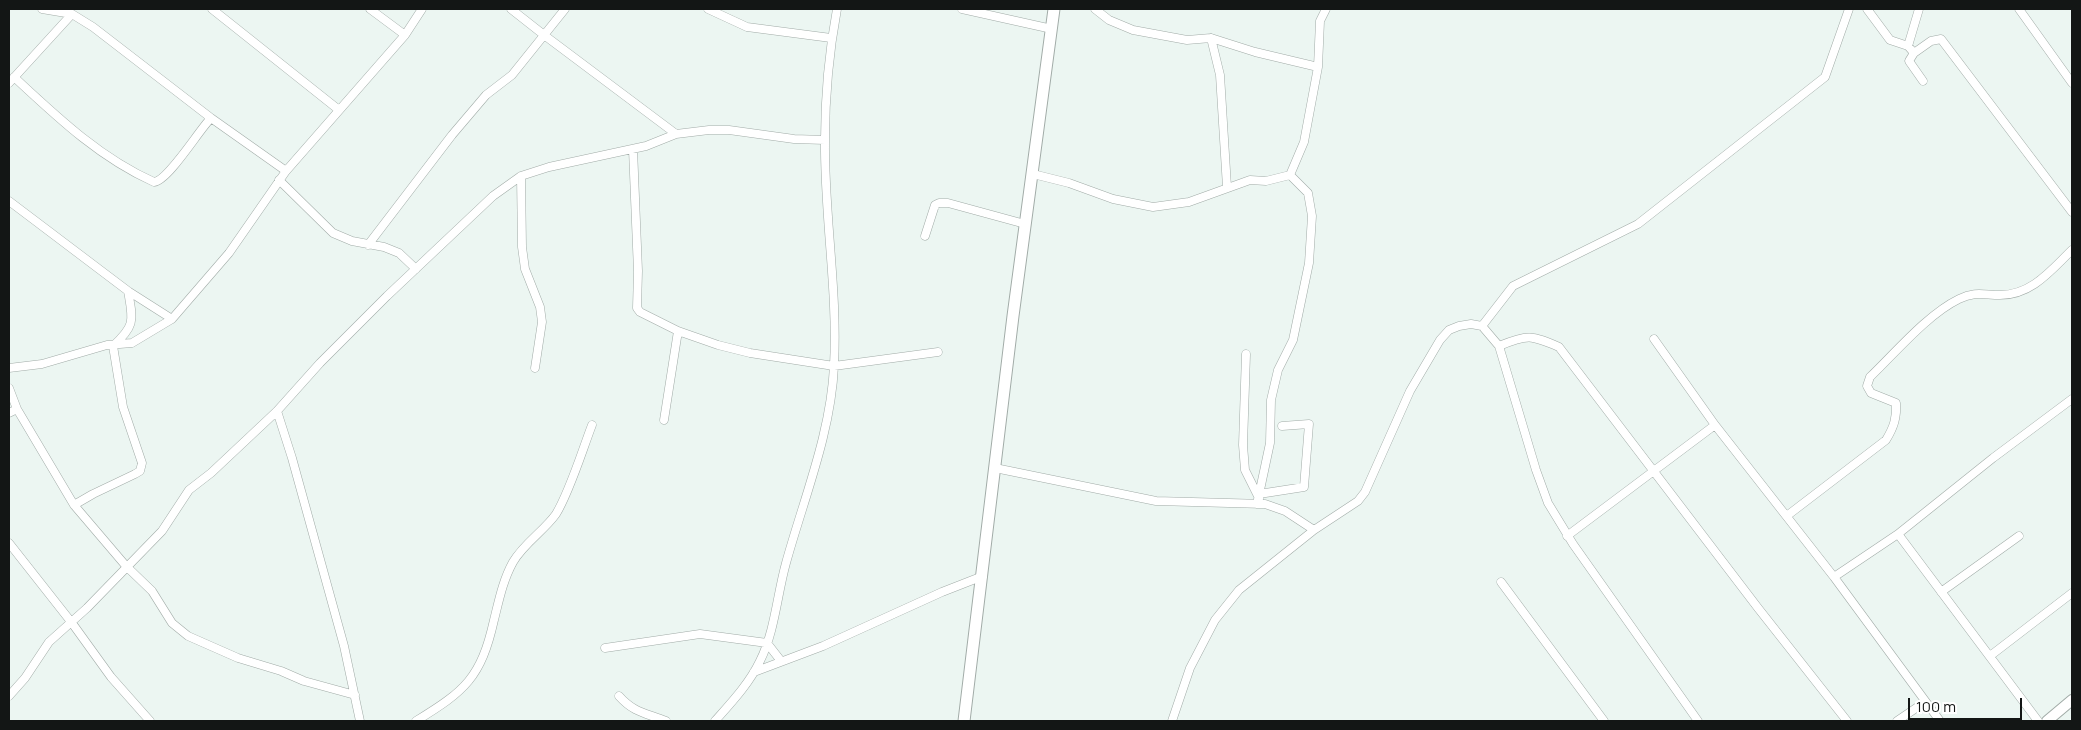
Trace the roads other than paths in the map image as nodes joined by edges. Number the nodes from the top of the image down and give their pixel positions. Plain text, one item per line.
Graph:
1 (42, 9) edge
2 (52, 9) edge
3 (212, 9) edge
4 (370, 9) edge
5 (422, 9) edge
6 (511, 9) edge
7 (565, 9) edge
8 (708, 9) edge
9 (837, 9) edge
10 (962, 9) edge
11 (1054, 9) edge
12 (1095, 9) edge
13 (1326, 9) edge
14 (1849, 9) edge
15 (1868, 9) edge
16 (1919, 9) edge
17 (2019, 9) edge
18 (72, 14) junction
19 (1052, 29) junction
20 (405, 35) junction
21 (544, 36) junction
22 (831, 38) junction
23 (1211, 38) junction
24 (1908, 46) junction
25 (1914, 53) junction
26 (1318, 67) junction
27 (12, 80) edge
28 (1923, 81) dead end
29 (2072, 83) edge
30 (340, 110) junction
31 (211, 118) junction
32 (676, 134) junction
33 (825, 140) junction
34 (633, 149) junction
35 (286, 171) junction
36 (1033, 174) junction
37 (1290, 175) junction
38 (521, 176) junction
39 (279, 180) junction
40 (1227, 187) junction
41 (9, 201) edge
42 (2072, 212) edge
43 (1025, 224) junction
44 (925, 236) dead end
45 (368, 245) junction
46 (2072, 250) edge
47 (416, 269) junction
48 (128, 291) junction
49 (172, 318) junction
50 (1482, 326) junction
51 (678, 331) junction
52 (1654, 339) dead end
53 (113, 346) junction
54 (1499, 346) junction
55 (938, 352) dead end
56 (1246, 354) dead end
57 (834, 366) junction
58 (9, 368) edge
59 (535, 368) dead end
60 (9, 388) edge
61 (2072, 399) edge
62 (17, 409) junction
63 (277, 411) junction
64 (9, 413) edge
65 (664, 420) dead end
66 (592, 425) dead end
67 (1715, 425) junction
68 (1282, 426) dead end
69 (995, 468) junction
70 (1655, 472) junction
71 (1259, 499) junction
72 (74, 506) junction
73 (1788, 516) junction
74 (1314, 530) junction
75 (1898, 534) junction
76 (1567, 536) junction
77 (2019, 536) dead end
78 (9, 543) edge
79 (126, 566) junction
80 (983, 576) junction
81 (1834, 577) junction
82 (1501, 582) dead end
83 (1941, 592) junction
84 (2072, 593) edge
85 (72, 623) junction
86 (767, 643) junction
87 (605, 648) dead end
88 (1990, 656) junction
89 (781, 661) junction
90 (754, 672) junction
91 (355, 695) junction
92 (9, 696) edge
93 (619, 696) dead end
94 (2072, 700) edge
95 (1925, 702) junction
96 (150, 721) edge
97 (360, 721) edge
98 (416, 721) edge
99 (666, 721) edge
100 (715, 721) edge
101 (964, 721) edge
102 (1172, 721) edge
103 (1604, 721) edge
104 (1698, 721) edge
105 (1847, 721) edge
106 (1897, 721) edge
107 (1940, 721) edge
108 (2038, 721) edge
109 (2047, 721) edge

1 - 2 street
2 - 18 street
3 - 30 street
4 - 20 street
5 - 20 street
6 - 21 street
7 - 21 street
8 - 22 street
9 - 22 street
10 - 19 street
11 - 19 main road
12 - 23 street
13 - 26 street
14 - 50 street
15 - 24 street
16 - 24 street
17 - 29 street
18 - 27 street
18 - 31 street
19 - 36 main road
20 - 30 street
21 - 32 street
21 - 45 street
22 - 33 street
23 - 26 street
23 - 40 street
24 - 25 street
25 - 28 street
25 - 42 street
26 - 37 street
27 - 31 street
30 - 35 street
31 - 35 street
32 - 33 street
32 - 34 street
33 - 57 street
34 - 38 street
34 - 51 street
35 - 39 street
36 - 40 street
36 - 43 main road
37 - 40 street
37 - 71 street
38 - 47 street
38 - 59 street
39 - 45 street
39 - 49 street
41 - 48 street
43 - 44 street
43 - 69 main road
45 - 47 street
46 - 73 street
47 - 63 street
48 - 49 street
48 - 53 street
49 - 53 street
50 - 54 street
50 - 74 street
51 - 57 street
51 - 65 street
52 - 67 street
53 - 58 street
53 - 72 street
54 - 70 street
54 - 76 street
55 - 57 street
56 - 71 street
57 - 86 street
60 - 62 street
61 - 75 street
62 - 64 street
62 - 72 street
63 - 79 street
63 - 91 street
66 - 98 street
67 - 70 street
67 - 73 street
68 - 71 street
69 - 71 street
69 - 80 main road
70 - 76 street
70 - 105 street
71 - 74 street
72 - 79 street
73 - 81 street
74 - 102 street
75 - 81 street
75 - 83 street
76 - 104 street
77 - 83 street
78 - 85 street
79 - 85 street
79 - 91 street
80 - 89 street
80 - 101 main road
81 - 95 street
82 - 103 street
83 - 88 street
84 - 88 street
85 - 92 street
85 - 96 street
86 - 87 street
86 - 89 street
86 - 90 street
88 - 108 street
89 - 90 street
90 - 100 street
91 - 97 street
93 - 99 street
94 - 109 main road
95 - 106 street
95 - 107 street

